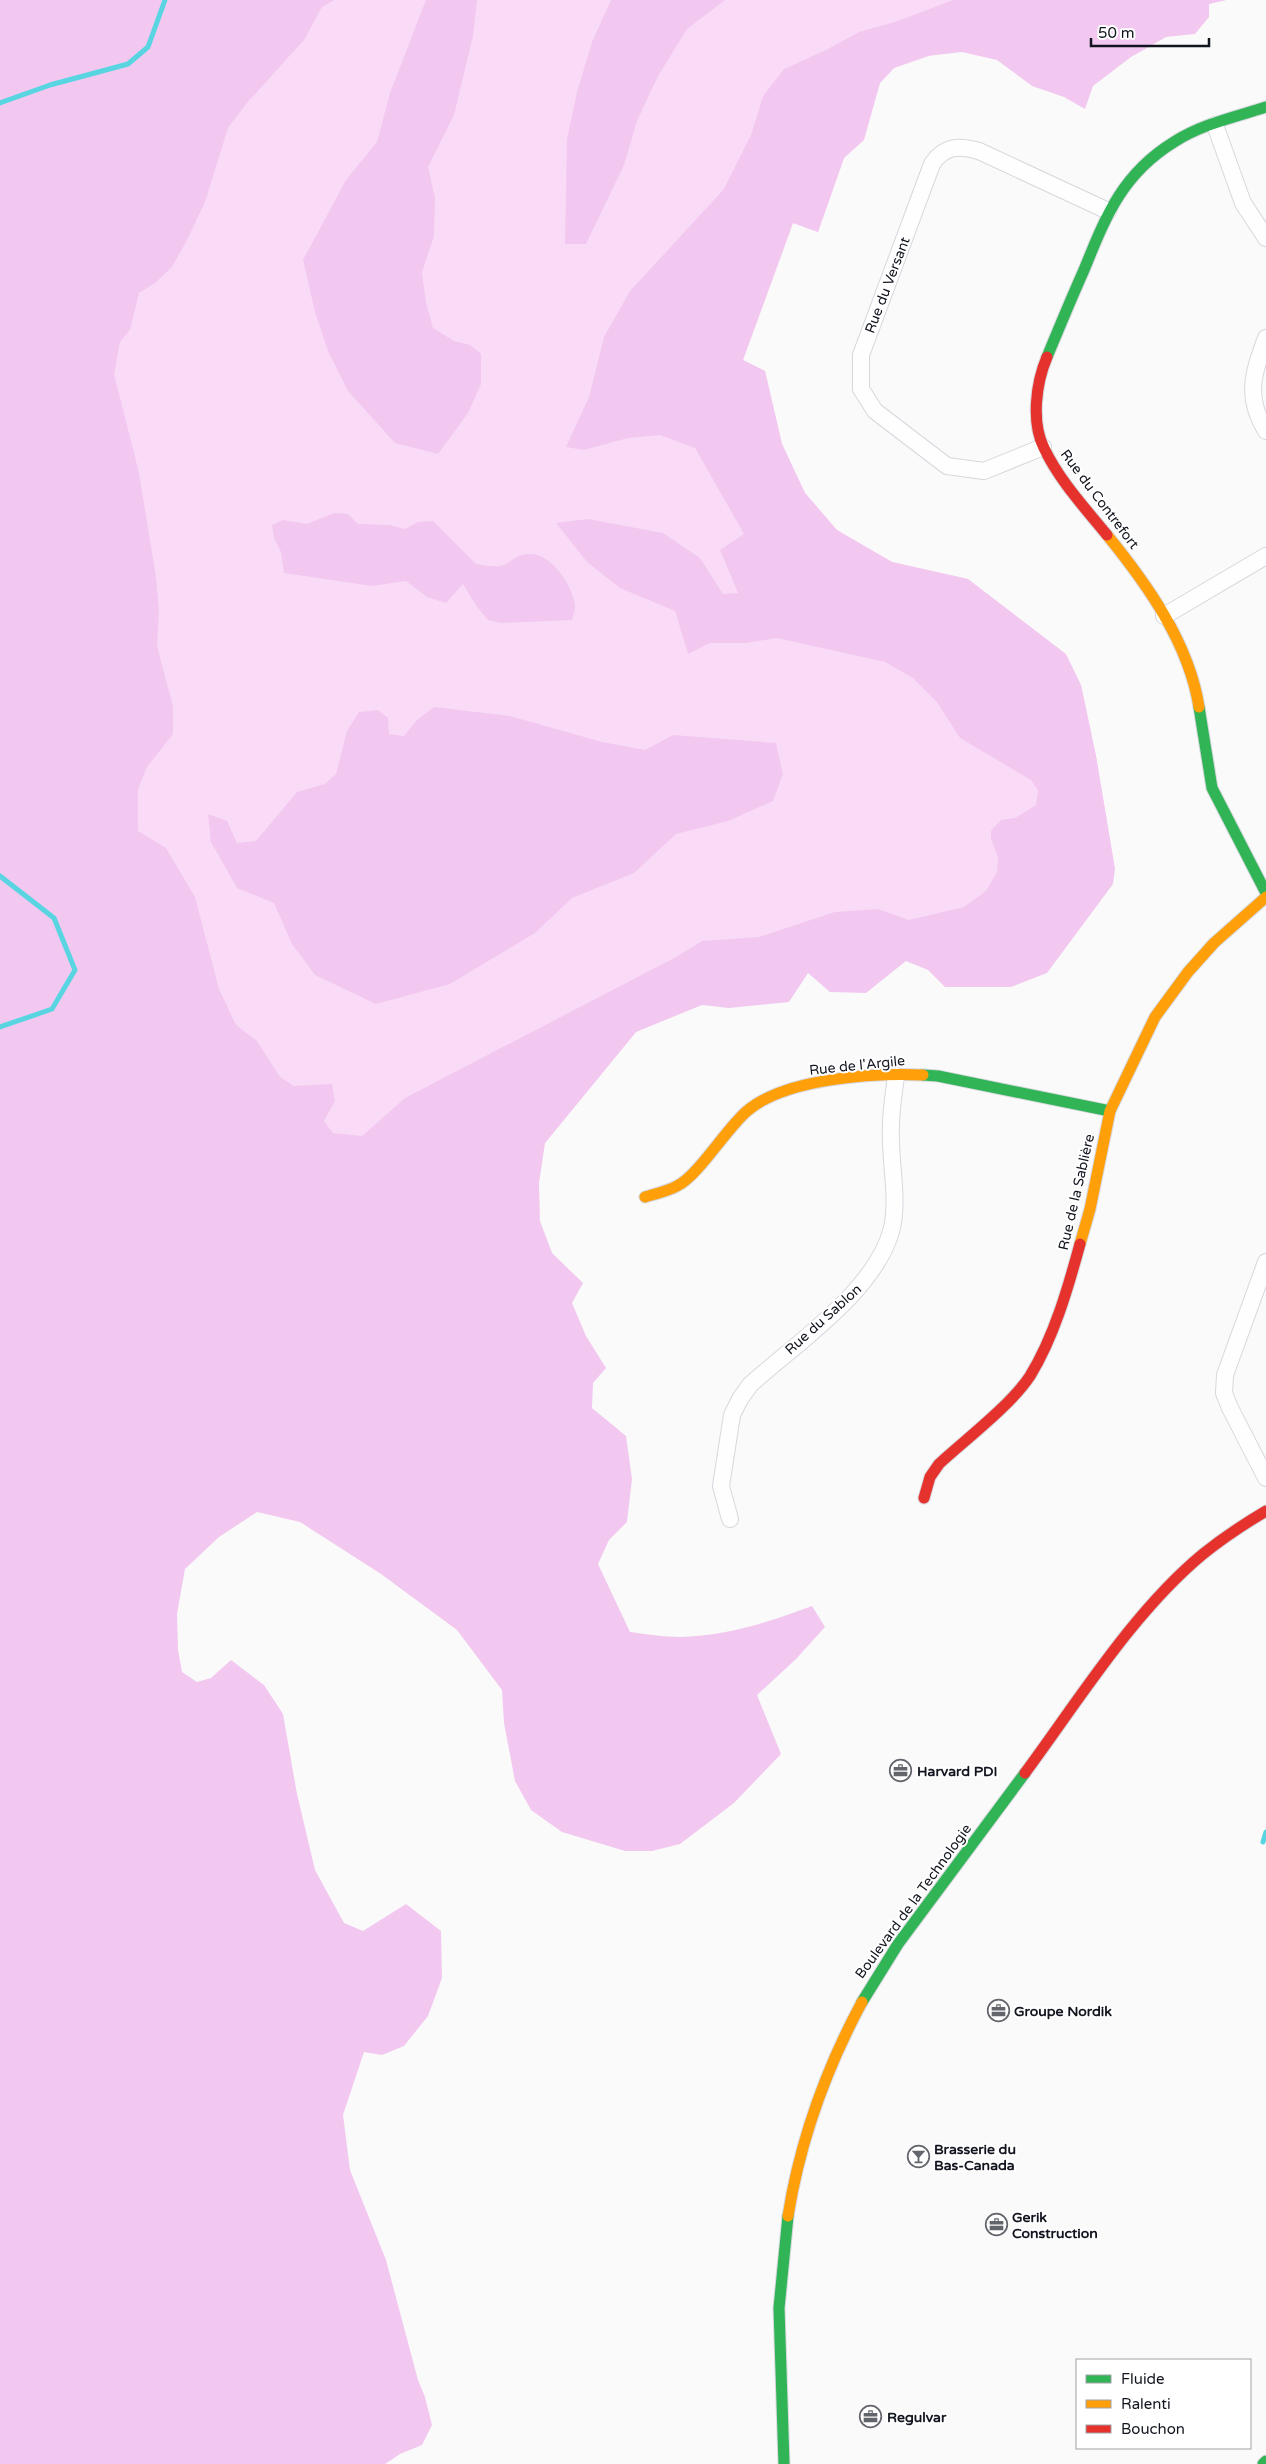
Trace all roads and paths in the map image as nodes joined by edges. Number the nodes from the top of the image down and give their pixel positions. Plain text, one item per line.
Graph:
1 (1266, 107) edge
2 (1215, 125) junction
3 (1108, 211) junction
4 (1266, 238) edge
5 (1266, 338) edge
6 (1266, 432) edge
7 (1043, 447) junction
8 (1266, 556) edge
9 (1164, 616) junction
10 (1266, 895) edge
11 (896, 1076) junction
12 (1110, 1110) junction
13 (645, 1197) dead end
14 (1266, 1262) edge
15 (1266, 1478) edge
16 (924, 1498) dead end
17 (1266, 1511) edge
18 (730, 1519) dead end
19 (1266, 2461) edge
20 (784, 2464) edge
21 (1264, 2464) edge

1 - 2 main road, Rue du Contrefort
2 - 3 main road, Rue du Contrefort
2 - 4 street
3 - 7 main road, Rue du Contrefort
3 - 7 street, Rue du Versant
5 - 6 street
7 - 9 main road, Rue du Contrefort
8 - 9 street
9 - 10 main road, Rue du Contrefort
10 - 12 main road, Rue de la Sablière
11 - 12 main road, Rue de l'Argile
11 - 13 main road, Rue de l'Argile
11 - 18 street, Rue du Sablon
12 - 16 main road, Rue de la Sablière
14 - 15 street
17 - 20 main road, Boulevard de la Technologie
19 - 21 main road

